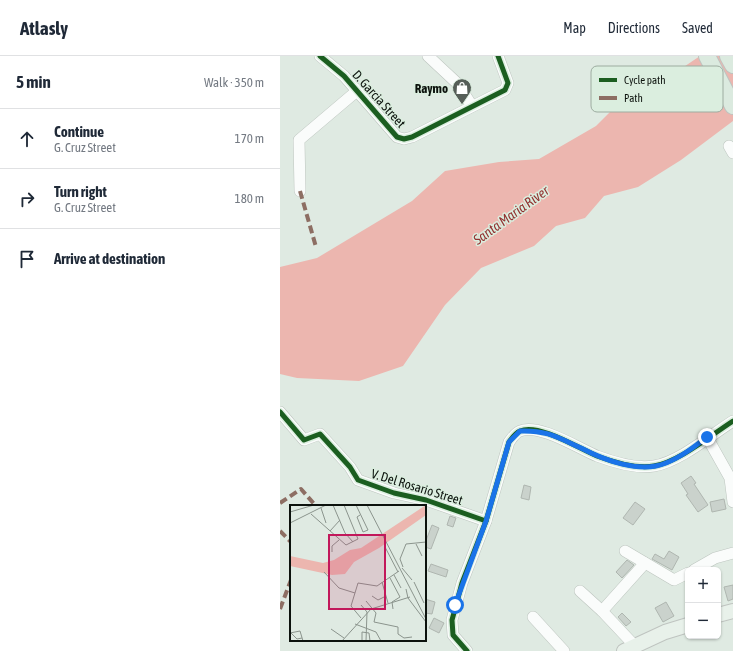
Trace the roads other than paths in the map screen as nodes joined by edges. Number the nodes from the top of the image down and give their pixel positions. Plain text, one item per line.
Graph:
1 (320, 56) edge
2 (428, 56) edge
3 (498, 56) edge
4 (707, 56) edge
5 (728, 56) edge
6 (733, 65) edge
7 (712, 66) edge
8 (723, 87) edge
9 (358, 90) junction
10 (472, 106) junction
11 (733, 106) edge
12 (300, 191) dead end
13 (280, 412) edge
14 (733, 421) edge
15 (707, 437) junction
16 (733, 502) edge
17 (486, 521) junction
18 (625, 551) dead end
19 (733, 553) edge
20 (645, 563) junction
21 (699, 567) edge
22 (685, 575) edge
23 (580, 591) dead end
24 (602, 611) junction
25 (733, 611) edge
26 (721, 614) edge
27 (533, 617) dead end
28 (685, 626) edge
29 (629, 648) edge
30 (468, 651) edge
31 (564, 651) edge

1 - 9 street, D. Garcia Street
2 - 10 street
3 - 10 street
4 - 7 highway
5 - 6 highway
8 - 11 highway
9 - 10 street, D. Garcia Street
9 - 12 street
13 - 17 street, V. Del Rosario Street
14 - 15 street
15 - 16 street
15 - 17 street
17 - 30 street
18 - 20 street
19 - 21 street
20 - 22 street
20 - 24 street
23 - 24 street
24 - 29 street
25 - 26 main road
27 - 31 street
28 - 29 main road

